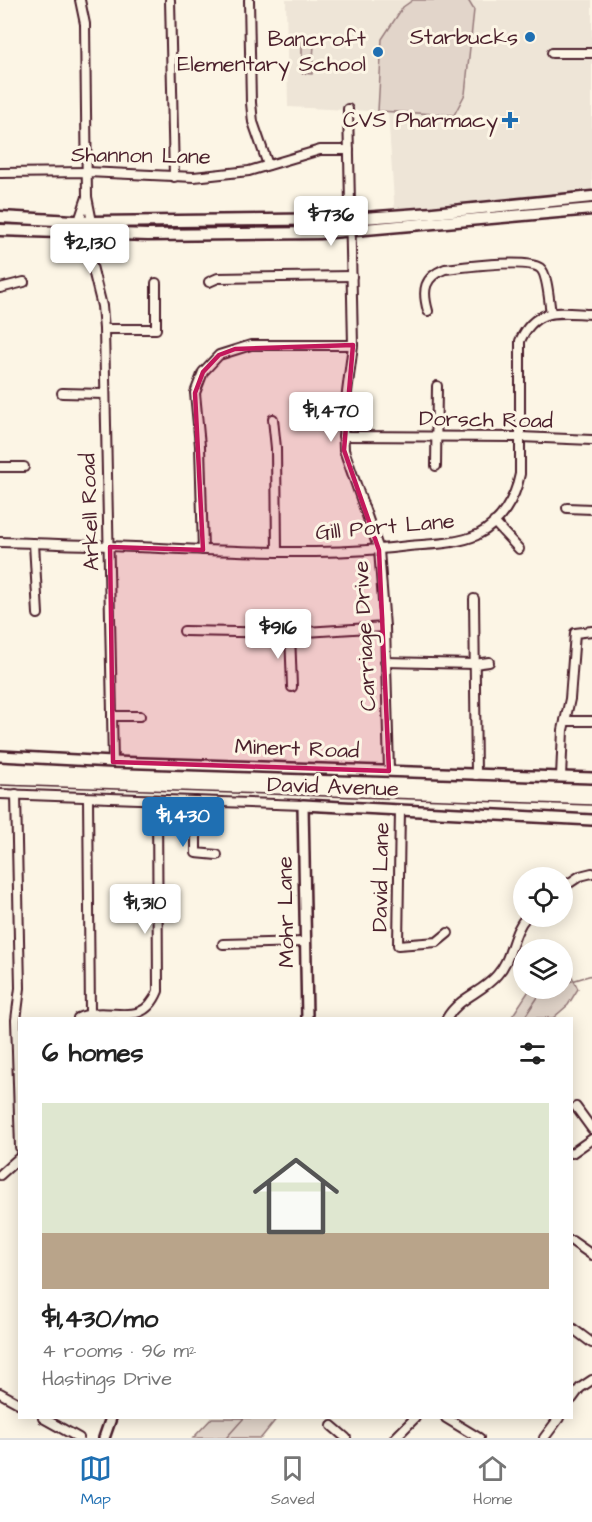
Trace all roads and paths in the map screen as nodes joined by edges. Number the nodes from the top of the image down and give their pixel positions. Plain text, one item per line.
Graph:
1 (80, 0) edge
2 (170, 0) edge
3 (249, 0) edge
4 (552, 53) dead end
5 (592, 53) edge
6 (348, 109) dead end
7 (349, 150) junction
8 (268, 165) junction
9 (87, 172) junction
10 (0, 173) edge
11 (174, 177) junction
12 (592, 196) edge
13 (87, 197) junction
14 (592, 209) edge
15 (0, 217) edge
16 (350, 219) junction
17 (79, 221) junction
18 (92, 222) junction
19 (0, 230) edge
20 (350, 231) junction
21 (87, 234) junction
22 (352, 276) junction
23 (24, 282) dead end
24 (209, 282) dead end
25 (156, 283) dead end
26 (0, 288) edge
27 (428, 311) dead end
28 (551, 313) junction
29 (592, 314) edge
30 (104, 329) junction
31 (353, 345) junction
32 (437, 386) dead end
33 (62, 393) dead end
34 (105, 394) junction
35 (273, 419) dead end
36 (343, 436) junction
37 (435, 437) junction
38 (520, 437) junction
39 (592, 440) edge
40 (436, 466) dead end
41 (0, 467) edge
42 (24, 467) dead end
43 (567, 508) dead end
44 (592, 509) edge
45 (494, 522) junction
46 (0, 542) edge
47 (34, 543) junction
48 (110, 548) junction
49 (203, 549) junction
50 (519, 549) dead end
51 (379, 550) junction
52 (277, 552) junction
53 (474, 599) dead end
54 (38, 614) dead end
55 (385, 627) junction
56 (184, 631) dead end
57 (592, 631) edge
58 (290, 633) junction
59 (385, 662) junction
60 (489, 662) dead end
61 (474, 664) junction
62 (292, 687) dead end
63 (112, 716) junction
64 (140, 716) dead end
65 (564, 721) junction
66 (592, 721) edge
67 (0, 756) edge
68 (113, 762) junction
69 (388, 771) junction
70 (476, 775) junction
71 (561, 777) junction
72 (592, 778) edge
73 (0, 794) edge
74 (16, 794) junction
75 (88, 798) junction
76 (157, 800) junction
77 (196, 801) junction
78 (303, 805) junction
79 (400, 809) junction
80 (592, 820) edge
81 (217, 855) dead end
82 (592, 873) edge
83 (573, 881) edge
84 (519, 927) edge
85 (448, 933) dead end
86 (305, 942) junction
87 (223, 944) dead end
88 (90, 1013) junction
89 (80, 1017) edge
90 (307, 1017) edge
91 (448, 1017) edge
92 (18, 1056) edge
93 (576, 1107) dead end
94 (592, 1129) edge
95 (592, 1138) edge
96 (573, 1152) edge
97 (18, 1159) edge
98 (0, 1176) edge
99 (573, 1242) edge
100 (592, 1255) edge
101 (573, 1329) edge
102 (592, 1343) edge
103 (592, 1380) edge
104 (0, 1393) edge
105 (573, 1398) edge
106 (18, 1403) edge
107 (45, 1419) edge
108 (111, 1419) edge
109 (414, 1419) edge
110 (448, 1419) edge
111 (557, 1419) edge
112 (332, 1426) dead end
113 (79, 1438) edge
114 (104, 1438) edge
115 (346, 1438) edge
116 (395, 1438) edge
117 (479, 1438) edge
118 (544, 1438) edge

1 - 9 street, Arkell Road
2 - 11 street
3 - 8 street
4 - 5 street
6 - 7 street, Carriage Drive
7 - 8 street, Shannon Lane
7 - 16 street, Carriage Drive
8 - 11 street, Shannon Lane
9 - 10 street, Shannon Lane
9 - 11 street, Shannon Lane
9 - 13 street, Arkell Road
12 - 16 main road
13 - 17 street, Arkell Road
13 - 18 street, Arkell Road
14 - 20 main road
15 - 17 main road
16 - 18 main road
16 - 20 street, Carriage Drive
17 - 18 main road
17 - 21 street, Arkell Road
18 - 21 street, Arkell Road
19 - 21 main road
20 - 21 main road
20 - 22 street, Carriage Drive
21 - 30 street, Arkell Road
22 - 24 street
22 - 31 street, Carriage Drive
23 - 26 street
25 - 30 street
27 - 28 street
28 - 29 street
28 - 38 street, Gill Port Lane
30 - 34 street, Arkell Road
31 - 36 street, Carriage Drive
31 - 49 street
32 - 37 street
33 - 34 street
34 - 48 street, Arkell Road
35 - 52 street
36 - 37 street, Dorsch Road
36 - 51 street, Carriage Drive
37 - 38 street, Dorsch Road
37 - 40 street
38 - 39 street, Dorsch Road
38 - 45 street, Gill Port Lane
41 - 42 street
43 - 44 street
45 - 50 street
45 - 51 street, Gill Port Lane
46 - 47 street, Gill Port Lane
47 - 48 street, Gill Port Lane
47 - 54 street
48 - 49 street, Gill Port Lane
48 - 63 street, Arkell Road
49 - 52 street, Gill Port Lane
51 - 52 street, Gill Port Lane
51 - 55 street, Carriage Drive
53 - 61 street
55 - 58 street
55 - 59 street, Carriage Drive
56 - 58 street
57 - 65 street
58 - 62 street
59 - 61 street
59 - 69 street, Carriage Drive
60 - 61 street
61 - 70 street
63 - 64 street
63 - 68 street, Arkell Road
65 - 66 street
65 - 71 street
67 - 68 street, Minert Road
68 - 69 street, Minert Road
69 - 70 street, Minert Road
70 - 71 street, Minert Road
71 - 72 street, Minert Road
73 - 74 street, David Avenue
74 - 75 street, David Avenue
74 - 92 street
75 - 76 street, David Avenue
75 - 88 street
76 - 77 street, David Avenue
76 - 88 street
77 - 78 street, David Avenue
77 - 81 street
78 - 79 street, David Avenue
78 - 86 street, Mohr Lane
79 - 80 street, David Avenue
79 - 85 street, David Lane
82 - 83 street
84 - 91 street
86 - 87 street
86 - 90 street, Mohr Lane
88 - 89 street
93 - 94 street
95 - 96 street
97 - 98 street
99 - 100 street
101 - 102 street
103 - 105 street
104 - 106 street
107 - 113 street
108 - 114 street
109 - 116 street
110 - 117 street
111 - 118 street
112 - 115 street

